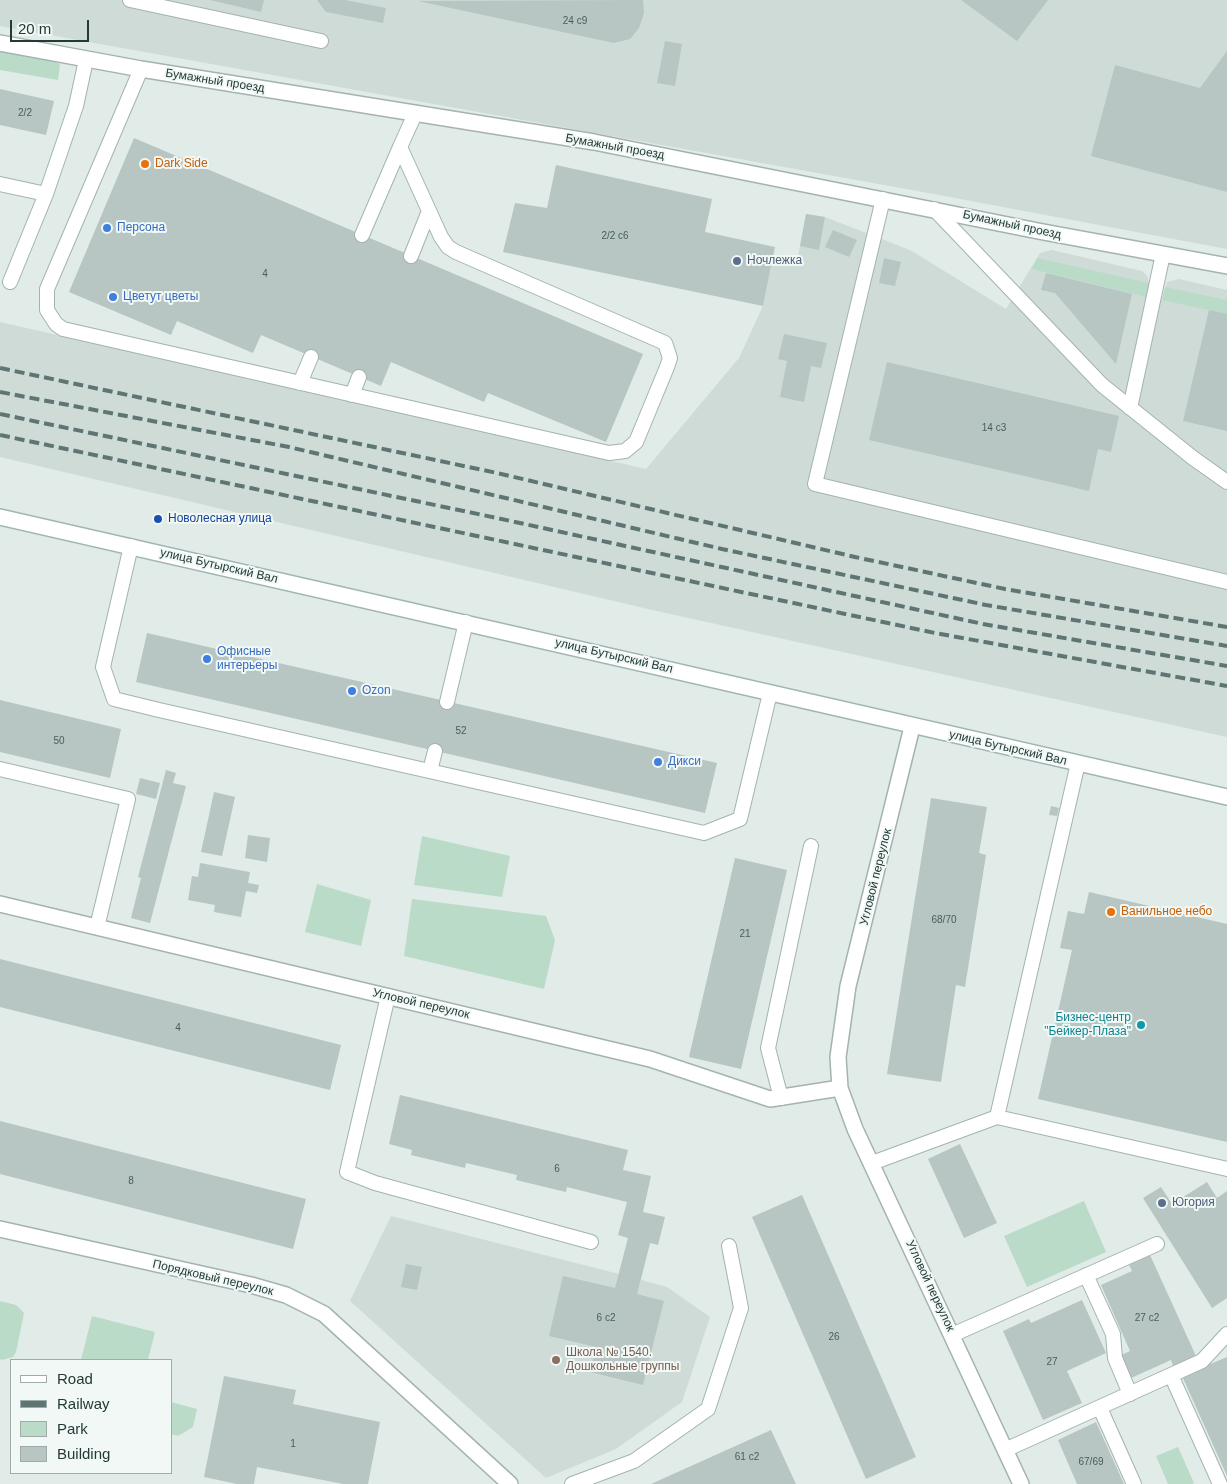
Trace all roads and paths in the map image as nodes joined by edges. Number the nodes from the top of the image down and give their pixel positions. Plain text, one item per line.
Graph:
1 (130, 0) edge
2 (321, 41) dead end
3 (0, 43) edge
4 (86, 60) junction
5 (141, 70) junction
6 (415, 114) junction
7 (400, 147) junction
8 (0, 184) edge
9 (46, 194) junction
10 (884, 199) junction
11 (934, 209) junction
12 (429, 211) junction
13 (362, 235) dead end
14 (1163, 254) junction
15 (411, 256) dead end
16 (1227, 266) edge
17 (10, 282) dead end
18 (311, 357) dead end
19 (359, 377) dead end
20 (300, 383) junction
21 (352, 394) junction
22 (1130, 408) junction
23 (1227, 482) edge
24 (0, 516) edge
25 (131, 546) junction
26 (1227, 582) edge
27 (466, 622) junction
28 (770, 693) junction
29 (447, 702) dead end
30 (912, 726) junction
31 (435, 751) dead end
32 (1078, 764) junction
33 (0, 769) edge
34 (430, 771) junction
35 (1227, 797) edge
36 (811, 846) dead end
37 (0, 904) edge
38 (97, 927) junction
39 (388, 996) junction
40 (840, 1088) junction
41 (781, 1098) junction
42 (997, 1117) junction
43 (872, 1163) junction
44 (1227, 1169) edge
45 (0, 1229) edge
46 (591, 1242) dead end
47 (1157, 1244) dead end
48 (729, 1246) dead end
49 (1086, 1275) junction
50 (1227, 1334) edge
51 (952, 1335) junction
52 (1171, 1375) junction
53 (1130, 1394) junction
54 (1100, 1408) junction
55 (1005, 1450) junction
56 (510, 1484) edge
57 (572, 1484) edge
58 (1021, 1484) edge
59 (1134, 1484) edge
60 (1220, 1484) edge

1 - 2 lane
3 - 4 street, Бумажный проезд
4 - 5 street, Бумажный проезд
4 - 9 lane
5 - 6 street, Бумажный проезд
5 - 20 lane
6 - 7 lane
6 - 10 street, Бумажный проезд
7 - 12 lane
7 - 13 lane
8 - 9 lane
9 - 17 lane
10 - 11 street, Бумажный проезд
10 - 26 lane
11 - 14 street, Бумажный проезд
11 - 22 lane
12 - 15 lane
12 - 21 lane
14 - 16 street, Бумажный проезд
14 - 22 lane
18 - 20 lane
19 - 21 lane
20 - 21 lane
22 - 23 lane
24 - 25 street, улица Бутырский Вал
25 - 27 street, улица Бутырский Вал
25 - 34 lane
27 - 28 street, улица Бутырский Вал
27 - 29 lane
28 - 30 street, улица Бутырский Вал
28 - 34 lane
30 - 32 street, улица Бутырский Вал
30 - 40 street, Угловой переулок
31 - 34 lane
32 - 35 street, улица Бутырский Вал
32 - 42 lane
33 - 38 lane
36 - 41 lane
37 - 38 street, Угловой переулок
38 - 39 street, Угловой переулок
39 - 41 street, Угловой переулок
39 - 46 lane
40 - 41 street, Угловой переулок
40 - 43 street, Угловой переулок
42 - 43 lane
42 - 44 lane
43 - 51 street, Угловой переулок
45 - 56 street, Порядковый переулок
47 - 49 lane
48 - 57 lane
49 - 51 lane
49 - 53 lane
50 - 52 lane
51 - 55 street, Угловой переулок
52 - 53 lane
52 - 60 lane
53 - 54 lane
54 - 55 lane
54 - 59 lane
55 - 58 street, Угловой переулок

